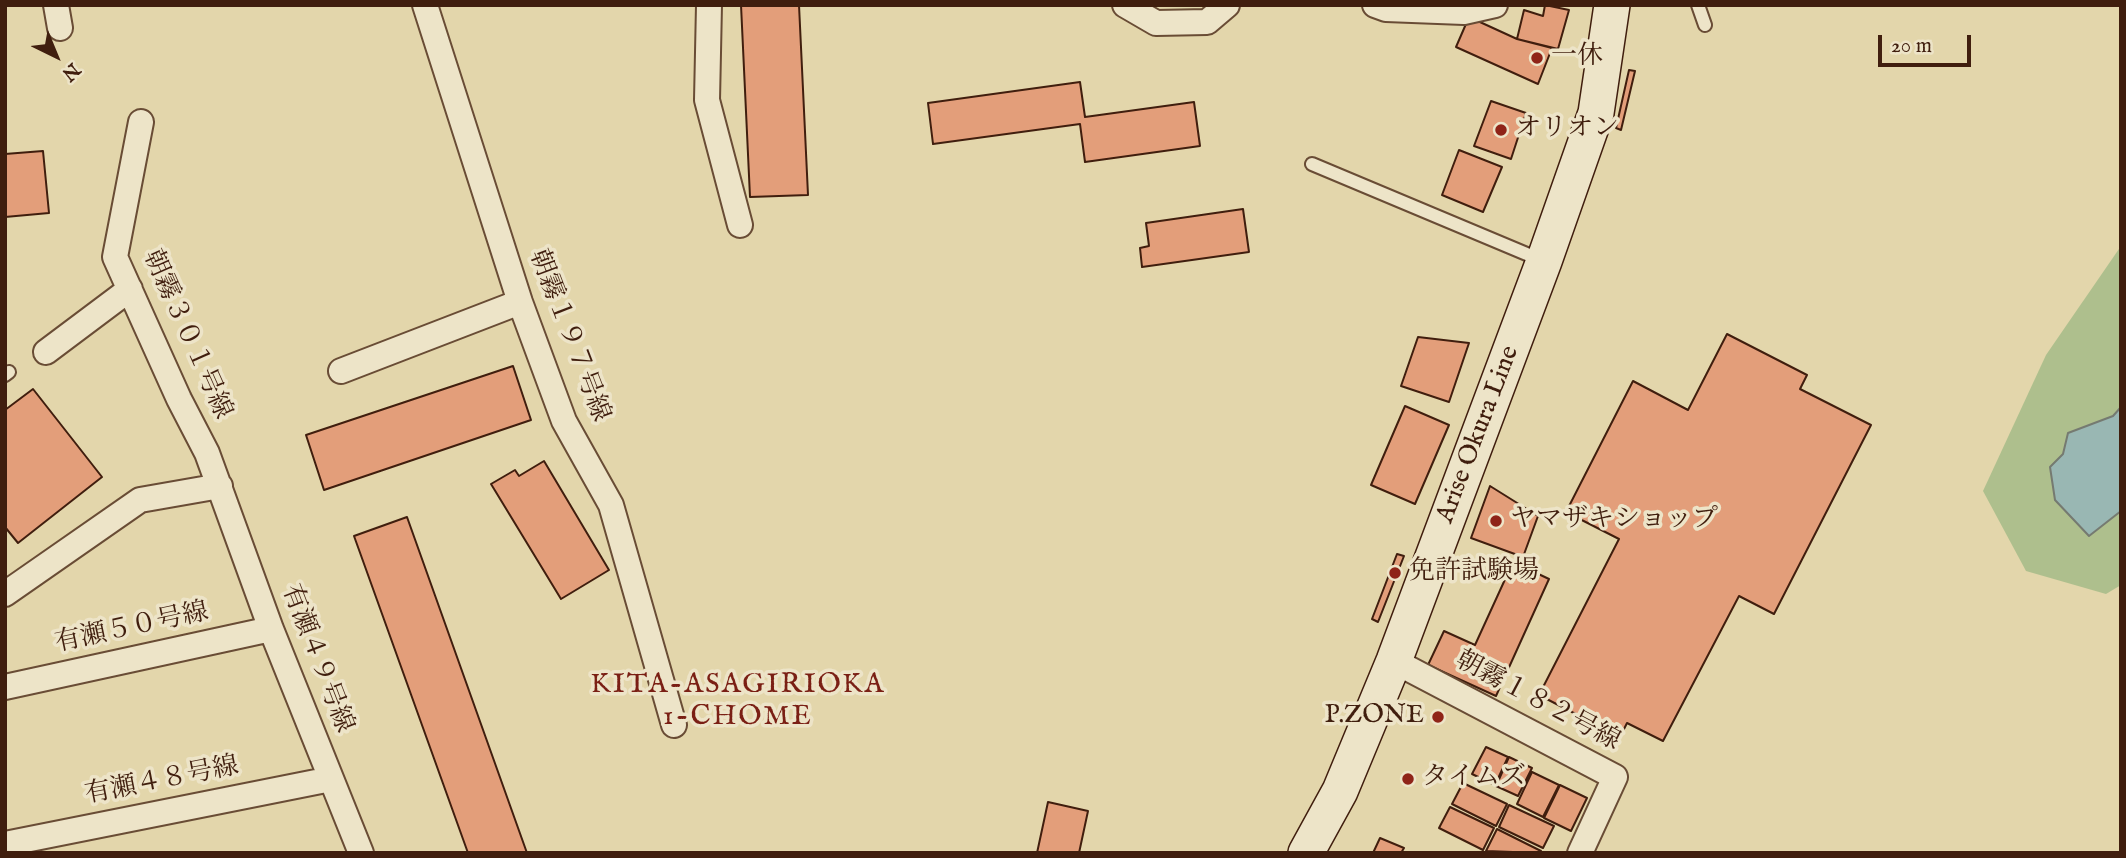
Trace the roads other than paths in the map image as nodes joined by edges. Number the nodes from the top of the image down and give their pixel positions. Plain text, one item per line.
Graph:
1 (425, 5) edge
2 (709, 5) edge
3 (1125, 5) edge
4 (1227, 5) edge
5 (1376, 5) edge
6 (1495, 5) edge
7 (1612, 5) edge
8 (1698, 5) edge
9 (1705, 25) dead end
10 (141, 122) dead end
11 (1312, 164) dead end
12 (740, 225) dead end
13 (1544, 261) junction
14 (130, 289) junction
15 (520, 302) junction
16 (46, 352) dead end
17 (341, 371) dead end
18 (220, 486) junction
19 (5, 594) edge
20 (271, 629) junction
21 (1394, 661) junction
22 (5, 687) edge
23 (674, 725) dead end
24 (331, 779) junction
25 (5, 844) edge
26 (361, 853) edge
27 (1306, 853) edge
28 (1580, 853) edge

1 - 15 street, 朝霧１９７号線
2 - 12 street
3 - 4 street
5 - 6 street
7 - 13 main road, Arise Okura Line
8 - 9 lane
10 - 14 street, 朝霧３０１号線
11 - 13 lane
13 - 21 main road, Arise Okura Line
14 - 16 street
14 - 18 street, 朝霧３０１号線
15 - 17 street
15 - 23 street, 朝霧１９７号線
18 - 19 street
18 - 20 street, 有瀬４９号線
20 - 22 street, 有瀬５０号線
20 - 24 street, 有瀬４９号線
21 - 27 main road, Arise Okura Line
21 - 28 street, 朝霧１８２号線
24 - 25 street, 有瀬４８号線
24 - 26 street, 有瀬４９号線

